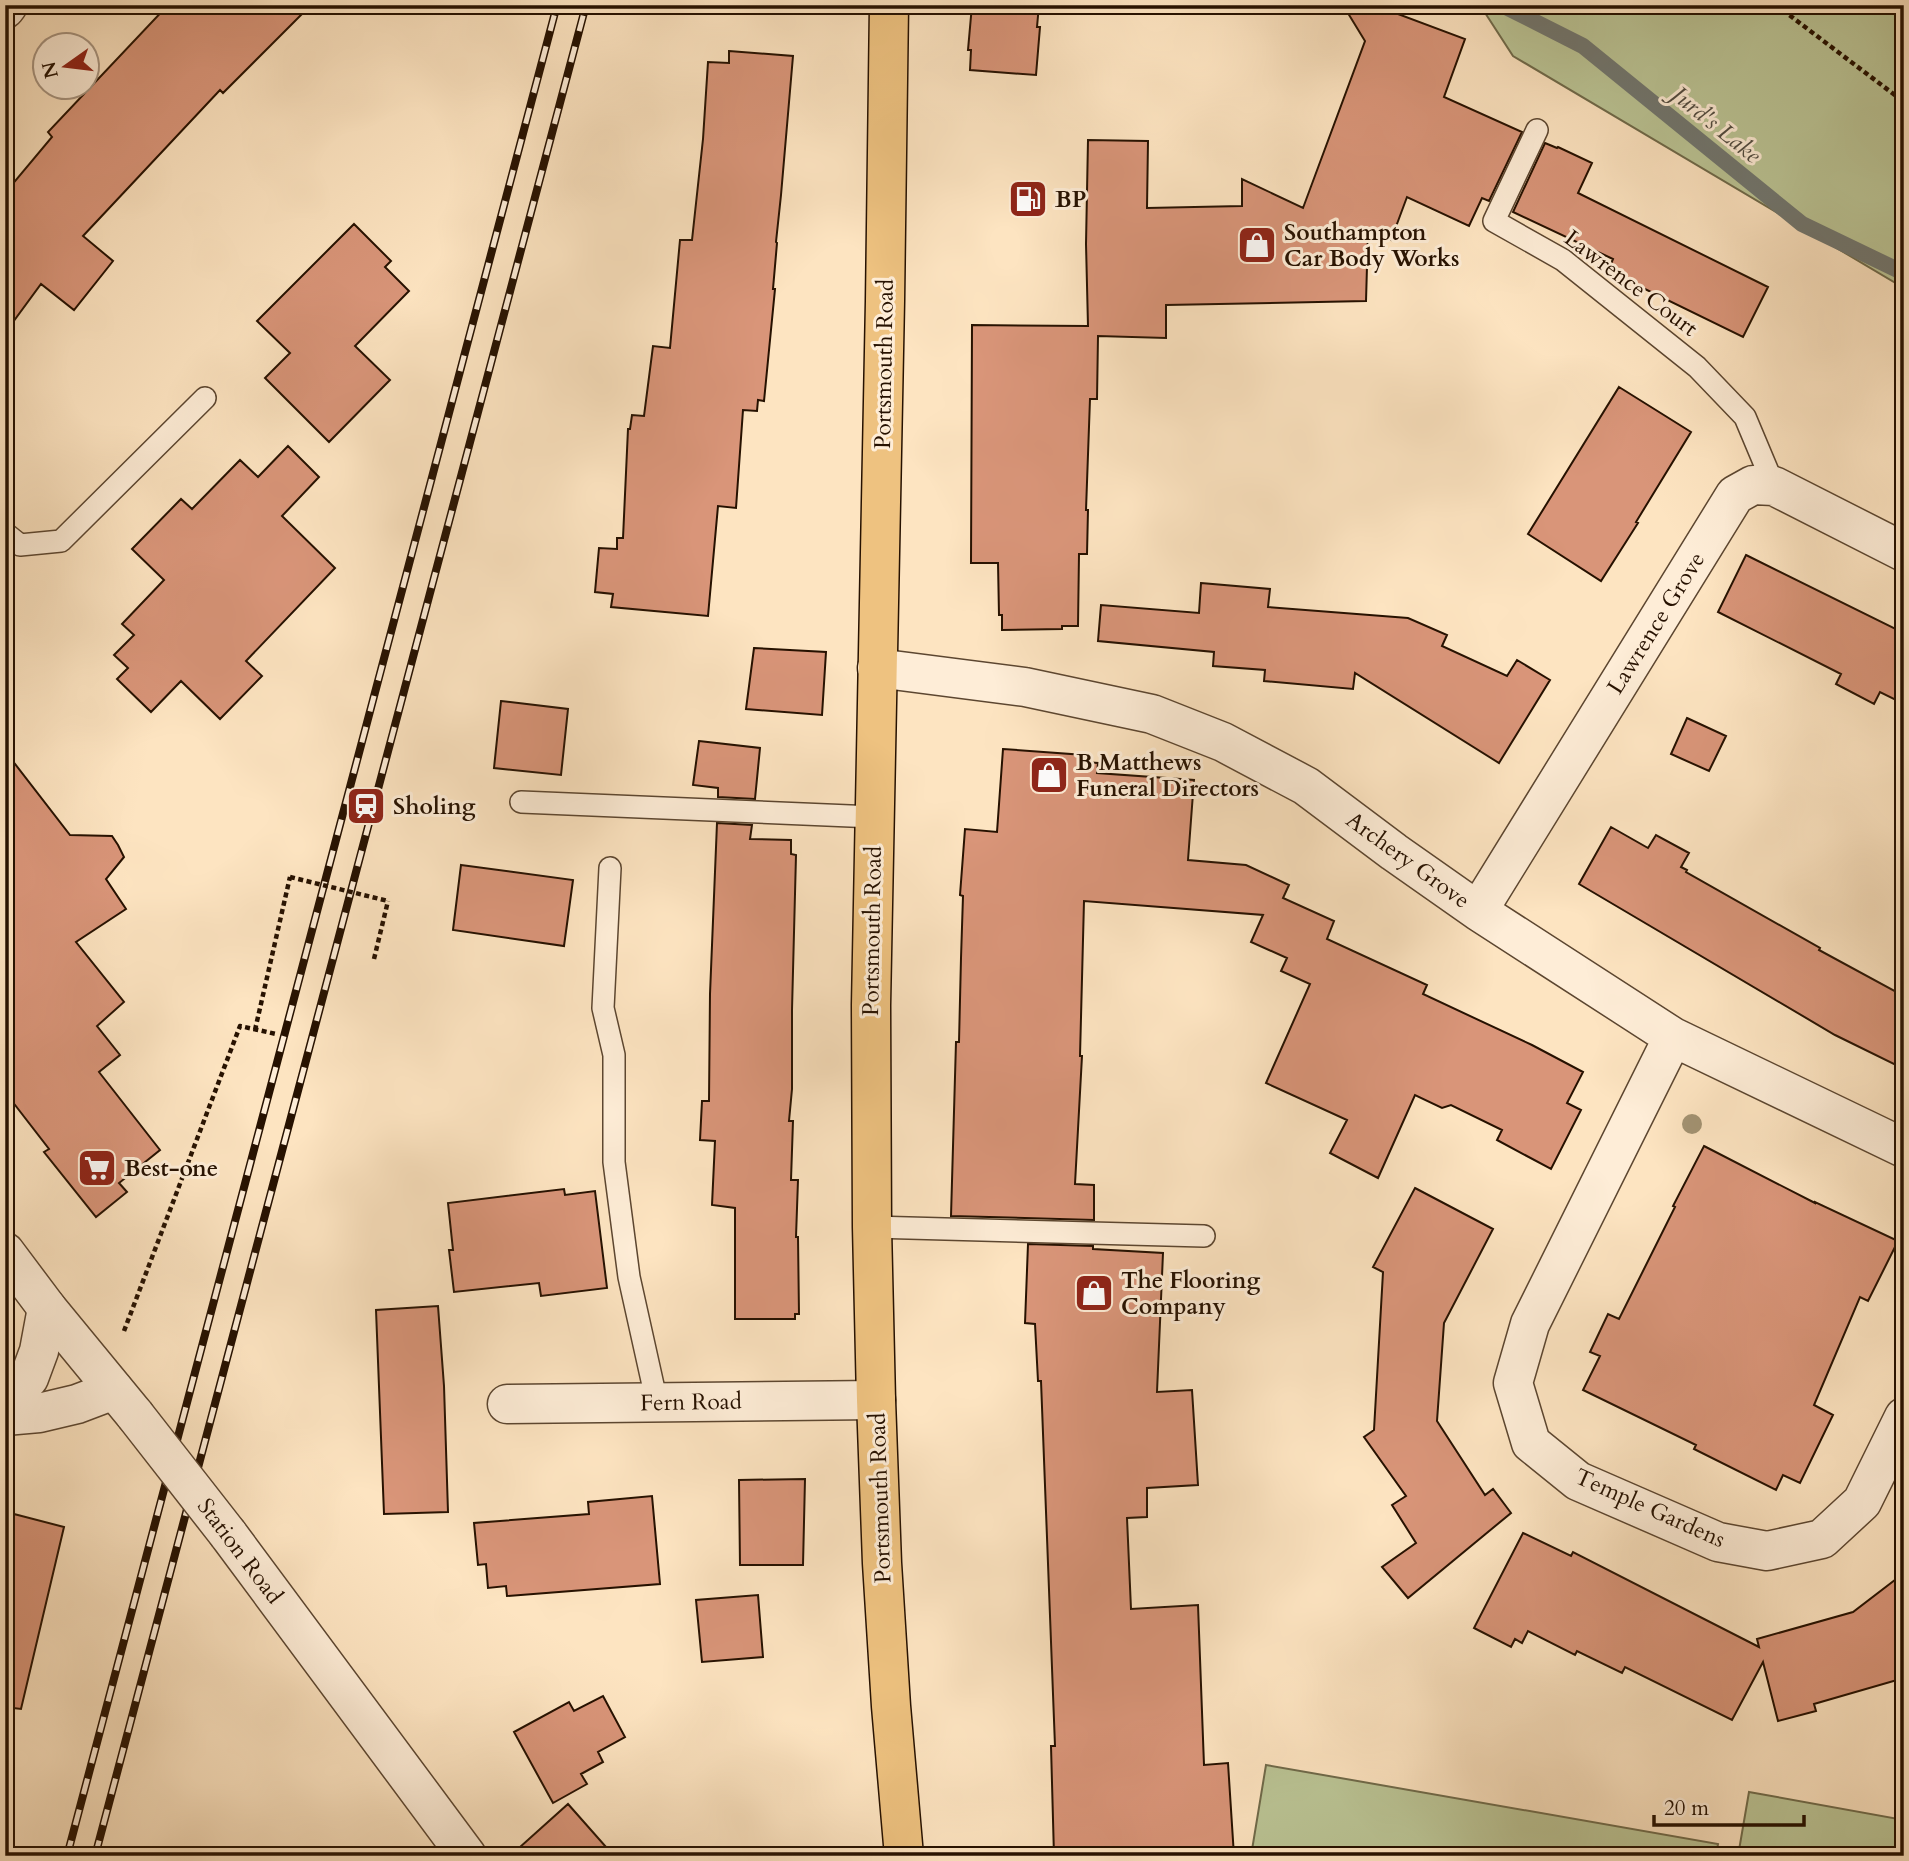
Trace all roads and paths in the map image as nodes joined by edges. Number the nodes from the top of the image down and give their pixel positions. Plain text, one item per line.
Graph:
1 (889, 5) edge
2 (1776, 5) edge
3 (1904, 102) edge
4 (1537, 130) dead end
5 (205, 398) dead end
6 (1774, 486) junction
7 (5, 533) edge
8 (1904, 552) edge
9 (877, 668) junction
10 (521, 802) dead end
11 (874, 817) junction
12 (610, 868) dead end
13 (1478, 911) junction
14 (374, 959) dead end
15 (255, 1030) junction
16 (276, 1034) dead end
17 (1673, 1037) junction
18 (1904, 1148) edge
19 (872, 1227) junction
20 (1204, 1236) dead end
21 (5, 1252) edge
22 (47, 1308) junction
23 (90, 1360) junction
24 (876, 1400) junction
25 (5, 1402) edge
26 (657, 1402) junction
27 (124, 1403) junction
28 (507, 1404) dead end
29 (5, 1416) edge
30 (1904, 1417) edge
31 (467, 1856) edge
32 (904, 1856) edge

1 - 9 main road, Portsmouth Road
2 - 3 path
4 - 6 lane, Lawrence Court
5 - 7 lane
6 - 8 street
6 - 13 street, Lawrence Grove
9 - 11 main road, Portsmouth Road
9 - 13 street, Archery Grove
10 - 11 lane
11 - 19 main road, Portsmouth Road
12 - 26 lane
13 - 17 street, Archery Grove
14 - 15 path, bridge
15 - 16 path
15 - 23 path
17 - 18 street, Archery Grove
17 - 30 street, Temple Gardens
19 - 20 lane
19 - 24 main road, Portsmouth Road
21 - 22 street, Station Road
22 - 23 street, Station Road
22 - 25 street
23 - 27 street, Station Road
24 - 26 street, Fern Road
24 - 32 main road, Portsmouth Road
26 - 28 street, Fern Road
27 - 29 street
27 - 31 street, Station Road, bridge

